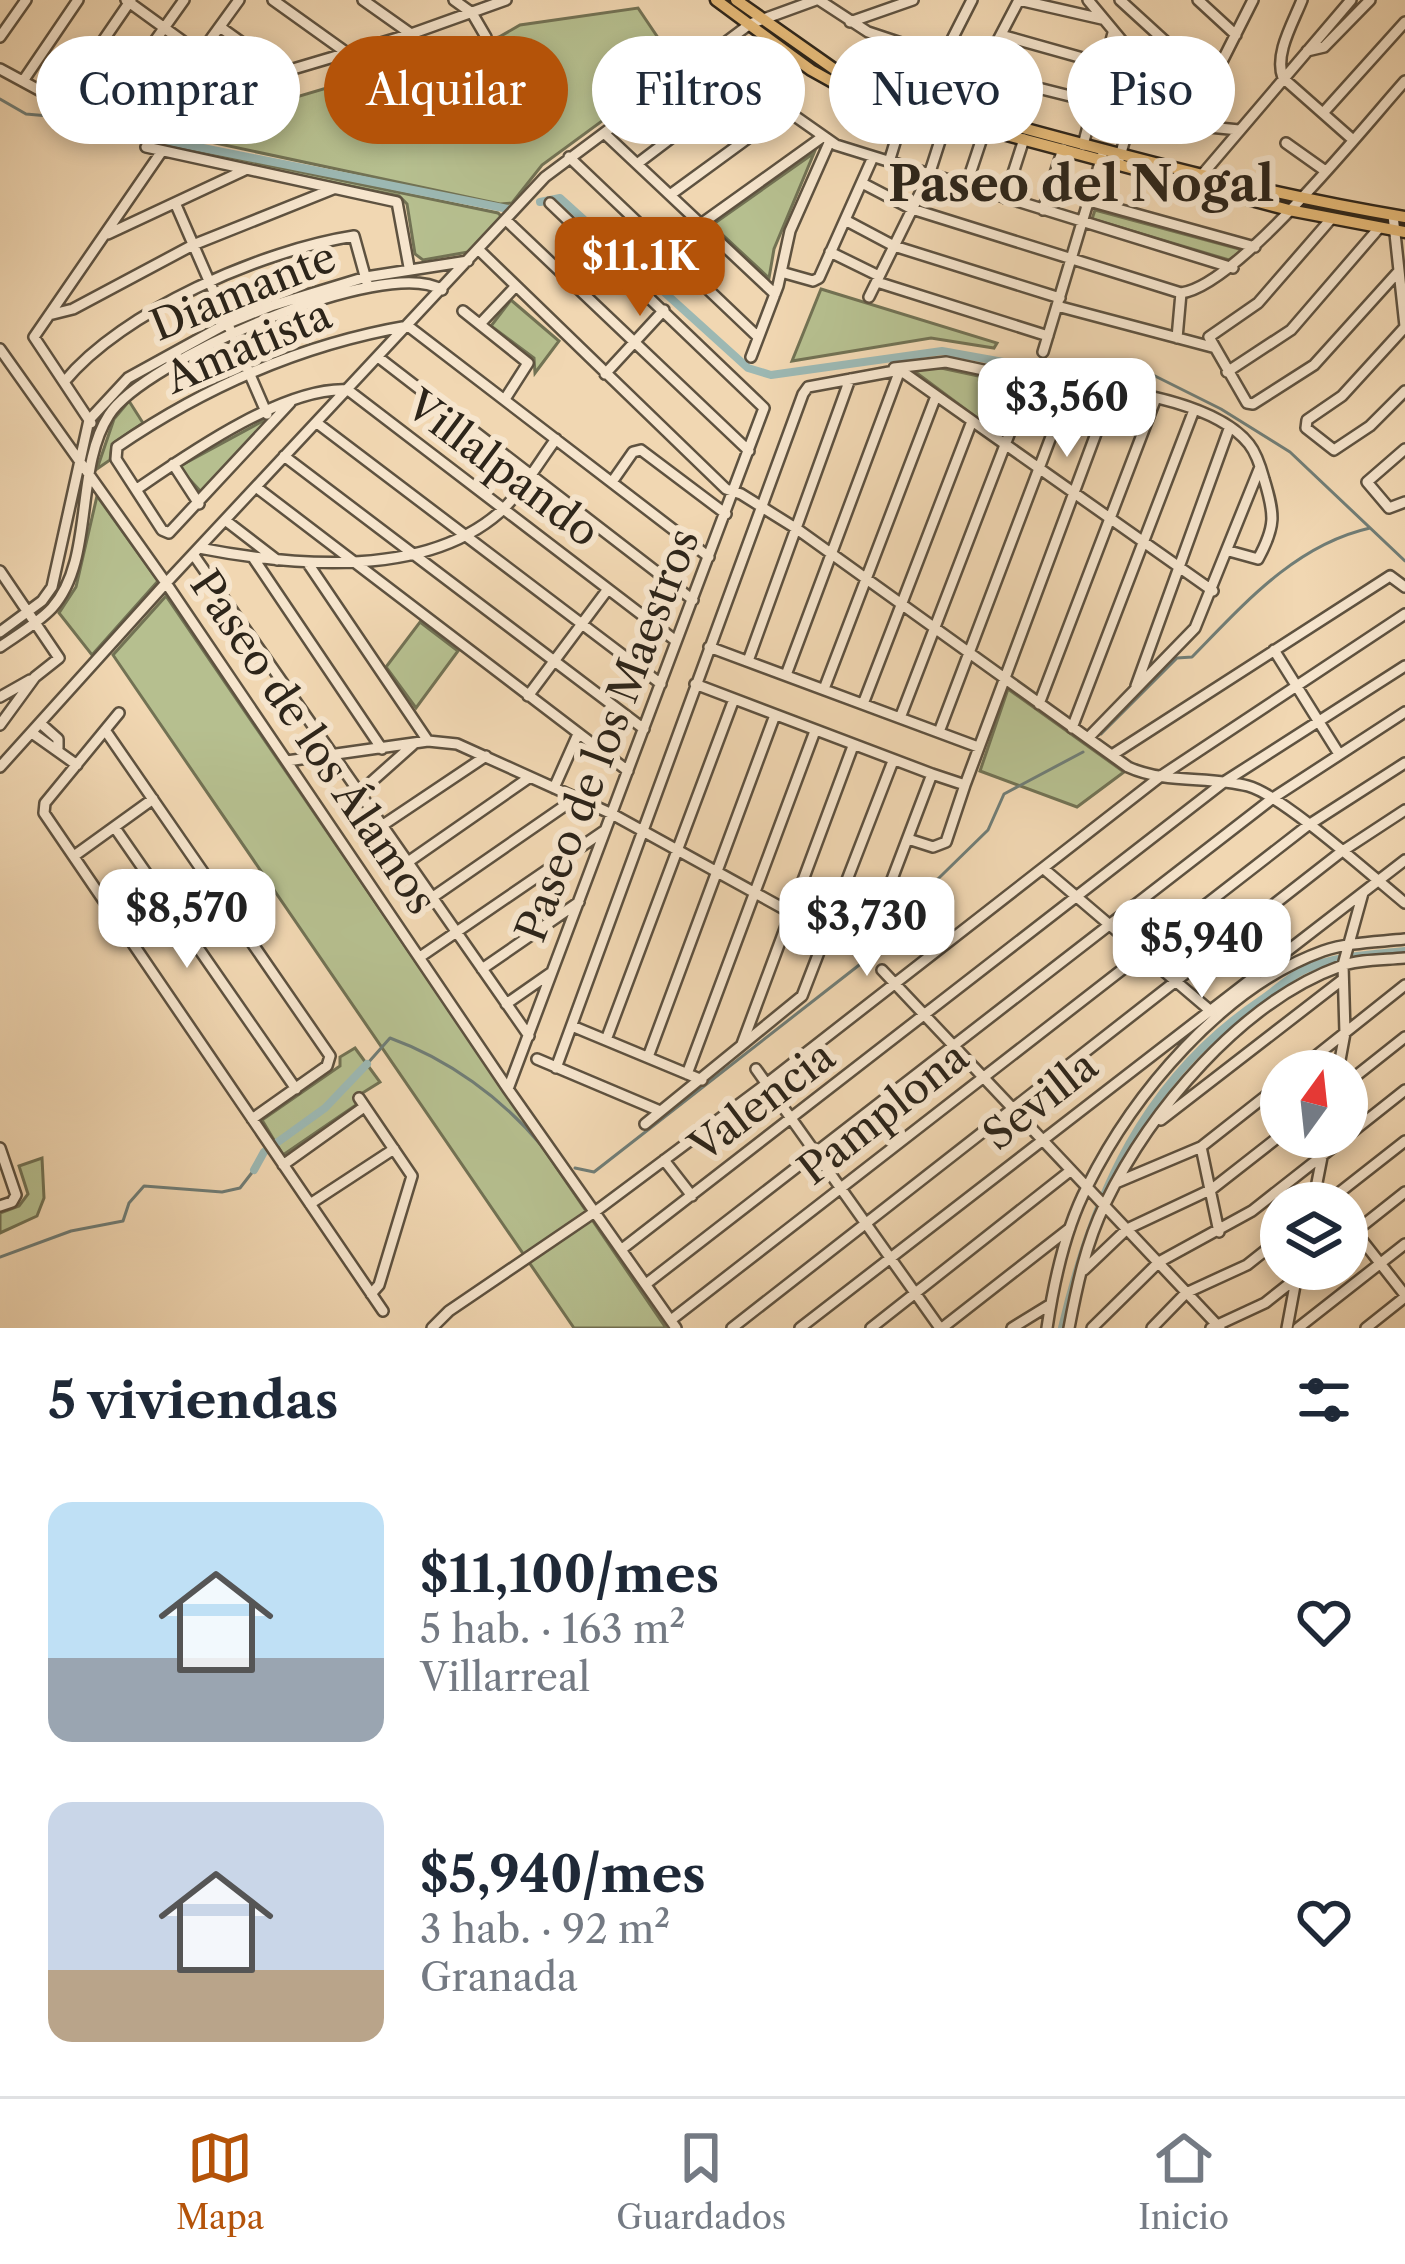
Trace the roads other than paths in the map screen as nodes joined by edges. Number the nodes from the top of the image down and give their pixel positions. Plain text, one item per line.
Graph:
1 (26, 0) edge
2 (79, 0) edge
3 (184, 0) edge
4 (239, 0) edge
5 (273, 0) edge
6 (363, 0) edge
7 (454, 0) edge
8 (506, 0) edge
9 (716, 0) edge
10 (736, 0) edge
11 (818, 0) edge
12 (913, 0) edge
13 (972, 0) edge
14 (1018, 0) edge
15 (1088, 0) edge
16 (1120, 0) edge
17 (1198, 0) edge
18 (1252, 0) edge
19 (1302, 0) edge
20 (1351, 0) edge
21 (1370, 0) edge
22 (129, 1) edge
23 (494, 2) edge
24 (472, 14) junction
25 (1102, 19) junction
26 (756, 21) junction
27 (850, 22) junction
28 (1405, 22) edge
29 (165, 26) junction
30 (220, 27) junction
31 (2, 29) edge
32 (1113, 33) junction
33 (410, 34) junction
34 (1001, 35) joint
35 (1236, 35) joint
36 (106, 36) edge
37 (158, 36) edge
38 (178, 36) edge
39 (212, 36) edge
40 (233, 36) edge
41 (403, 36) edge
42 (485, 36) edge
43 (735, 36) edge
44 (876, 36) edge
45 (954, 36) edge
46 (1112, 36) edge
47 (1116, 36) edge
48 (1159, 36) edge
49 (324, 37) edge
50 (1307, 51) junction
51 (1067, 54) edge
52 (0, 69) edge
53 (1283, 78) junction
54 (23, 81) junction
55 (829, 81) edge
56 (1405, 81) edge
57 (36, 88) edge
58 (1323, 112) junction
59 (805, 126) edge
60 (1235, 130) edge
61 (1239, 130) junction
62 (1043, 134) edge
63 (1352, 139) junction
64 (825, 140) junction
65 (592, 142) edge
66 (1286, 143) dead end
67 (616, 144) edge
68 (663, 144) edge
69 (740, 144) edge
70 (895, 144) edge
71 (939, 144) edge
72 (980, 144) edge
73 (1022, 144) edge
74 (1043, 144) edge
75 (1123, 144) edge
76 (1083, 145) joint
77 (146, 147) dead end
78 (1064, 149) junction
79 (162, 151) junction
80 (1103, 154) junction
81 (569, 158) junction
82 (873, 158) junction
83 (1119, 159) junction
84 (889, 162) junction
85 (637, 164) junction
86 (244, 170) junction
87 (1324, 170) junction
88 (929, 175) junction
89 (1201, 176) junction
90 (862, 183) junction
91 (966, 186) junction
92 (333, 189) junction
93 (1237, 190) junction
94 (670, 195) junction
95 (1005, 198) junction
96 (1089, 201) junction
97 (550, 203) dead end
98 (1294, 204) junction
99 (176, 205) junction
100 (912, 209) junction
101 (1043, 210) junction
102 (1399, 216) edge
103 (1331, 219) junction
104 (844, 220) junction
105 (507, 221) junction
106 (1082, 223) junction
107 (701, 224) junction
108 (1379, 228) junction
109 (1400, 231) edge
110 (104, 236) junction
111 (193, 245) junction
112 (894, 246) junction
113 (1256, 247) junction
114 (479, 250) junction
115 (830, 252) junction
116 (1071, 259) junction
117 (468, 261) junction
118 (410, 268) junction
119 (1233, 268) junction
120 (781, 272) junction
121 (1398, 272) junction
122 (878, 279) junction
123 (367, 282) junction
124 (210, 284) junction
125 (514, 288) junction
126 (442, 290) junction
127 (1181, 293) junction
128 (775, 294) junction
129 (869, 297) dead end
130 (1059, 302) junction
131 (664, 310) junction
132 (463, 311) dead end
133 (49, 315) junction
134 (480, 324) junction
135 (408, 326) junction
136 (1405, 326) edge
137 (228, 329) junction
138 (1048, 336) junction
139 (758, 337) junction
140 (1178, 338) junction
141 (634, 342) junction
142 (1210, 343) junction
143 (2, 351) edge
144 (1043, 352) dead end
145 (751, 356) dead end
146 (378, 357) junction
147 (894, 370) junction
148 (1227, 372) junction
149 (250, 374) junction
150 (605, 374) junction
151 (850, 379) junction
152 (1035, 381) junction
153 (64, 382) junction
154 (1071, 384) junction
155 (1113, 388) junction
156 (348, 390) junction
157 (1405, 391) edge
158 (936, 396) junction
159 (1156, 398) junction
160 (505, 399) junction
161 (290, 403) junction
162 (1194, 410) junction
163 (266, 412) junction
164 (88, 420) junction
165 (972, 421) junction
166 (317, 423) junction
167 (273, 424) junction
168 (1229, 428) junction
169 (99, 432) junction
170 (556, 439) junction
171 (1006, 446) junction
172 (1405, 448) edge
173 (749, 451) junction
174 (284, 456) junction
175 (78, 461) junction
176 (173, 464) junction
177 (1261, 467) junction
178 (1041, 469) junction
179 (529, 475) junction
180 (89, 477) junction
181 (612, 482) junction
182 (256, 487) junction
183 (137, 489) junction
184 (735, 492) junction
185 (1075, 493) junction
186 (1405, 502) edge
187 (199, 504) junction
188 (764, 507) junction
189 (504, 509) junction
190 (726, 514) junction
191 (1110, 518) junction
192 (225, 520) junction
193 (797, 529) junction
194 (64, 534) junction
195 (464, 536) junction
196 (78, 537) junction
197 (1144, 543) junction
198 (196, 551) junction
199 (1229, 551) junction
200 (413, 554) junction
201 (831, 554) junction
202 (709, 557) junction
203 (253, 558) junction
204 (277, 560) junction
205 (352, 561) junction
206 (307, 562) junction
207 (1179, 567) junction
208 (1, 576) edge
209 (866, 579) junction
210 (166, 583) junction
211 (1405, 587) edge
212 (608, 589) junction
213 (1213, 591) junction
214 (693, 600) junction
215 (900, 604) junction
216 (1405, 614) edge
217 (33, 616) junction
218 (581, 625) junction
219 (935, 630) junction
220 (0, 632) edge
221 (676, 641) junction
222 (0, 647) edge
223 (709, 647) junction
224 (1274, 650) junction
225 (970, 655) junction
226 (554, 661) junction
227 (748, 662) junction
228 (1405, 666) edge
229 (786, 675) junction
230 (35, 677) junction
231 (1003, 678) junction
232 (695, 683) junction
233 (661, 684) junction
234 (1294, 686) junction
235 (824, 689) junction
236 (1134, 691) junction
237 (528, 696) junction
238 (0, 698) edge
239 (734, 699) junction
240 (863, 704) junction
241 (1039, 704) junction
242 (119, 712) dead end
243 (1405, 712) edge
244 (775, 716) junction
245 (900, 718) junction
246 (1317, 722) junction
247 (0, 725) edge
248 (36, 728) junction
249 (1072, 728) junction
250 (644, 729) junction
251 (105, 730) junction
252 (815, 731) junction
253 (939, 732) junction
254 (578, 734) junction
255 (1088, 737) junction
256 (428, 741) junction
257 (416, 743) junction
258 (853, 746) junction
259 (978, 747) junction
260 (382, 748) junction
261 (1339, 754) junction
262 (1112, 755) junction
263 (335, 756) junction
264 (485, 756) junction
265 (287, 761) junction
266 (893, 761) junction
267 (1405, 763) edge
268 (77, 765) junction
269 (0, 767) edge
270 (628, 771) junction
271 (932, 774) junction
272 (530, 776) junction
273 (1161, 776) junction
274 (1224, 782) junction
275 (965, 784) junction
276 (554, 788) junction
277 (360, 792) junction
278 (576, 798) junction
279 (1273, 798) junction
280 (153, 799) junction
281 (1405, 810) edge
282 (612, 814) junction
283 (383, 826) junction
284 (1307, 826) junction
285 (115, 828) junction
286 (607, 829) junction
287 (642, 830) junction
288 (908, 838) junction
289 (677, 850) junction
290 (1342, 852) junction
291 (74, 856) junction
292 (1405, 860) edge
293 (408, 862) junction
294 (1044, 868) junction
295 (716, 872) junction
296 (1376, 880) junction
297 (756, 893) junction
298 (1363, 893) junction
299 (1077, 897) junction
300 (433, 898) junction
301 (579, 902) junction
302 (1405, 903) edge
303 (791, 912) junction
304 (1108, 926) junction
305 (457, 932) junction
306 (828, 932) junction
307 (1405, 939) edge
308 (1142, 954) junction
309 (1345, 954) junction
310 (420, 957) junction
311 (1405, 958) edge
312 (482, 969) junction
313 (882, 970) dead end
314 (552, 972) junction
315 (1342, 980) junction
316 (1175, 983) junction
317 (1405, 985) edge
318 (897, 986) junction
319 (506, 1004) junction
320 (1214, 1014) junction
321 (925, 1017) junction
322 (572, 1026) junction
323 (1345, 1033) junction
324 (529, 1036) junction
325 (1405, 1037) edge
326 (607, 1040) junction
327 (742, 1047) junction
328 (954, 1047) junction
329 (1324, 1050) edge
330 (1342, 1050) edge
331 (648, 1058) junction
332 (537, 1060) dead end
333 (1368, 1066) edge
334 (556, 1068) junction
335 (756, 1069) dead end
336 (687, 1074) junction
337 (983, 1077) junction
338 (702, 1080) junction
339 (766, 1084) junction
340 (296, 1089) junction
341 (508, 1089) junction
342 (1405, 1090) edge
343 (1260, 1101) edge
344 (1012, 1107) junction
345 (660, 1111) junction
346 (252, 1119) junction
347 (791, 1120) junction
348 (1368, 1120) edge
349 (645, 1124) dead end
350 (1154, 1125) junction
351 (1042, 1140) junction
352 (1405, 1141) edge
353 (0, 1148) edge
354 (1201, 1148) junction
355 (394, 1149) junction
356 (1260, 1151) edge
357 (815, 1154) junction
358 (1320, 1158) edge
359 (664, 1160) junction
360 (283, 1166) junction
361 (1070, 1171) junction
362 (1118, 1182) junction
363 (1355, 1182) edge
364 (839, 1189) junction
365 (1212, 1189) junction
366 (1088, 1190) junction
367 (1405, 1192) edge
368 (692, 1196) junction
369 (1103, 1203) junction
370 (310, 1204) junction
371 (0, 1206) edge
372 (596, 1211) junction
373 (1368, 1221) edge
374 (865, 1223) junction
375 (1070, 1228) junction
376 (1127, 1229) junction
377 (1220, 1232) junction
378 (1405, 1244) edge
379 (622, 1249) junction
380 (1368, 1251) edge
381 (1260, 1255) edge
382 (890, 1258) junction
383 (1159, 1262) junction
384 (1380, 1263) junction
385 (1080, 1274) junction
386 (646, 1284) junction
387 (1279, 1290) edge
388 (1294, 1290) edge
389 (1186, 1293) junction
390 (371, 1294) junction
391 (916, 1294) junction
392 (1405, 1296) edge
393 (1051, 1304) junction
394 (383, 1312) dead end
395 (674, 1324) edge
396 (1216, 1326) edge
397 (432, 1328) edge
398 (732, 1328) edge
399 (800, 1328) edge
400 (872, 1328) edge
401 (941, 1328) edge
402 (1012, 1328) edge
403 (1047, 1328) edge
404 (1069, 1328) edge
405 (1093, 1328) edge
406 (1152, 1328) edge
407 (1288, 1328) edge
408 (1298, 1328) edge
409 (1366, 1328) edge

1 - 31 street
2 - 54 street
3 - 29 street
4 - 30 street
5 - 49 street
6 - 33 street
7 - 24 street
8 - 23 street
9 - 26 main road
10 - 26 main road
11 - 26 street
11 - 27 street
12 - 27 street
13 - 45 street
14 - 25 street
14 - 34 street
15 - 25 street
16 - 48 street
17 - 35 street
18 - 35 street
19 - 53 street
20 - 50 street
21 - 50 street
22 - 29 street
22 - 36 street
23 - 24 street
24 - 33 street
24 - 42 street
25 - 32 street
26 - 43 street
26 - 55 main road
27 - 44 street
28 - 58 street
29 - 37 street
29 - 38 street
30 - 39 street
30 - 40 street
32 - 46 street
32 - 47 street
33 - 41 street
34 - 51 street
50 - 53 street
52 - 54 street
53 - 58 street
53 - 61 street
54 - 57 street
56 - 63 street
58 - 63 street
59 - 64 street
60 - 61 street
61 - 89 street
62 - 76 main road
63 - 87 street
64 - 82 street
64 - 107 street
64 - 120 street
65 - 81 street
66 - 87 street
67 - 85 street
68 - 85 street
69 - 94 street
70 - 84 street
71 - 88 street
72 - 91 street
73 - 95 street
74 - 78 main road
75 - 83 street
76 - 80 main road
77 - 79 street
78 - 80 main road
78 - 101 street
79 - 86 street
79 - 110 street
80 - 83 main road
80 - 96 street
81 - 105 street
81 - 139 street
82 - 84 street
82 - 90 street
83 - 89 main road
83 - 93 main road
84 - 88 street
85 - 94 street
86 - 92 street
86 - 99 street
87 - 98 street
88 - 91 street
88 - 100 street
89 - 93 main road
90 - 100 street
90 - 104 street
91 - 95 street
92 - 111 street
92 - 118 street
93 - 98 main road
94 - 107 street
95 - 101 street
96 - 106 street
96 - 113 street
97 - 131 street
98 - 102 main road
98 - 103 main road
98 - 113 street
99 - 110 street
99 - 111 street
100 - 112 street
100 - 116 street
101 - 106 street
102 - 109 street
103 - 108 main road
103 - 142 street
104 - 112 street
104 - 115 street
105 - 114 street
105 - 141 street
106 - 116 street
106 - 119 street
107 - 128 street
108 - 109 main road
108 - 148 street
109 - 121 street
110 - 133 street
111 - 124 street
111 - 133 street
112 - 122 street
112 - 130 street
113 - 119 street
114 - 117 street
114 - 125 street
115 - 120 street
115 - 122 street
116 - 127 street
116 - 130 street
117 - 118 street, Diamante
117 - 126 street
118 - 123 street, Diamante
119 - 127 street
120 - 128 street
121 - 136 street
121 - 148 street
122 - 129 street
122 - 138 street
123 - 124 street
123 - 126 street, Diamante
123 - 137 street, Diamante
124 - 137 street
124 - 153 street
125 - 134 street
125 - 150 street
126 - 135 street
127 - 140 street
128 - 139 street
130 - 138 street
130 - 140 street
131 - 141 street
131 - 173 street, Paseo de los Maestros
132 - 134 street
133 - 153 street
134 - 160 street
135 - 146 street
135 - 149 street, Amatista
135 - 160 street
136 - 157 street
137 - 149 street
137 - 164 street, Diamante
137 - 169 street, Diamante
138 - 144 street
139 - 145 street
140 - 142 street
141 - 150 street
141 - 173 street
142 - 148 street
143 - 175 street, Paseo de los Álamos
146 - 156 street
146 - 179 street
147 - 151 street
147 - 152 street
147 - 158 street
147 - 201 street
149 - 163 street
149 - 183 street, Amatista
150 - 184 street
151 - 188 street
151 - 193 street
152 - 154 street
152 - 171 street
153 - 164 street
154 - 155 street
154 - 178 street
155 - 159 street
155 - 185 street
156 - 161 street
156 - 166 street
156 - 189 street, Villalpando
158 - 165 street
158 - 209 street
159 - 162 street
159 - 191 street
160 - 170 street
161 - 163 street
161 - 167 street, Amatista
162 - 168 street
162 - 197 street
163 - 167 street
163 - 176 street
164 - 169 street
164 - 175 street, Diamante
165 - 171 street
165 - 215 street
166 - 174 street
166 - 195 street
167 - 187 street, Amatista
168 - 177 street
168 - 207 street
169 - 180 street, Diamante
170 - 179 street
170 - 181 street
171 - 178 street
171 - 219 street
172 - 186 street
173 - 184 street, Paseo de los Maestros
174 - 182 street
174 - 200 street
175 - 180 street, Paseo de los Álamos
175 - 194 street, Diamante
176 - 183 street
176 - 187 street
177 - 199 street
177 - 199 street
178 - 185 street
178 - 225 street
179 - 189 street
179 - 214 street
180 - 196 street, Diamante
180 - 210 street, Paseo de los Álamos
181 - 190 street
181 - 202 street
182 - 192 street
182 - 205 street
183 - 187 street, Amatista
184 - 188 street
184 - 190 street, Paseo de los Maestros
185 - 191 street
185 - 231 street
188 - 193 street
188 - 223 street
189 - 195 street
189 - 212 street, Villalpando
190 - 202 street, Paseo de los Maestros
191 - 197 street
191 - 241 street
192 - 198 street
192 - 204 street
193 - 201 street
193 - 227 street
194 - 196 street
194 - 217 street, Diamante
195 - 200 street
195 - 218 street
196 - 217 street, Diamante
197 - 207 street
197 - 249 street
198 - 203 street
198 - 210 street
198 - 263 street
199 - 213 street
200 - 205 street
200 - 226 street
201 - 209 street
201 - 229 street
202 - 214 street, Paseo de los Maestros
203 - 204 street
203 - 260 street
204 - 206 street
205 - 206 street
205 - 237 street
206 - 256 street
207 - 213 street
207 - 236 street
208 - 217 street
209 - 215 street
209 - 235 street
210 - 248 street
210 - 265 street, Paseo de los Álamos
211 - 224 street
212 - 218 street
212 - 221 street, Villalpando
213 - 236 street
214 - 221 street, Paseo de los Maestros
215 - 219 street
215 - 240 street
216 - 234 street
217 - 220 street, Diamante
217 - 222 street, Diamante
217 - 230 street
218 - 226 street
218 - 233 street
219 - 225 street
219 - 245 street
221 - 233 street, Paseo de los Maestros
223 - 227 street
223 - 232 street
224 - 234 street
224 - 262 street
225 - 231 street
225 - 253 street
226 - 237 street
226 - 250 street
227 - 229 street
228 - 246 street, Valencia
229 - 235 street
230 - 238 street
230 - 247 street
231 - 241 street
231 - 259 street
232 - 239 street
232 - 287 street
233 - 250 street, Paseo de los Maestros
234 - 246 street
234 - 273 street
235 - 240 street
236 - 255 street
237 - 254 street
239 - 244 street
239 - 289 street
240 - 245 street
241 - 249 street
242 - 251 street
243 - 261 street
244 - 252 street
244 - 295 street
245 - 253 street
246 - 261 street
246 - 274 street, Valencia
248 - 268 street
248 - 269 street
249 - 255 street
250 - 270 street, Paseo de los Maestros
251 - 268 street
251 - 280 street
252 - 258 street
252 - 297 street
253 - 259 street
254 - 270 street
254 - 276 street
255 - 262 street
256 - 257 street
256 - 264 street
257 - 260 street
257 - 277 street, Paseo de los Álamos
258 - 266 street
258 - 303 street
259 - 275 street
260 - 263 street
261 - 279 street
262 - 273 street
263 - 265 street
263 - 277 street
264 - 272 street
264 - 283 street
265 - 310 street, Paseo de los Álamos
266 - 271 street
266 - 306 street
267 - 284 street, Pamplona
268 - 291 street
270 - 282 street, Paseo de los Maestros
271 - 275 street
271 - 288 street
272 - 276 street
272 - 293 street
273 - 274 street
273 - 294 street
274 - 279 street
274 - 299 street, Valencia
275 - 288 street
276 - 278 street
277 - 283 street
278 - 282 street
278 - 300 street
279 - 284 street
279 - 304 street
280 - 285 street
280 - 340 street
281 - 290 street
282 - 286 street, Paseo de los Maestros
282 - 287 street
283 - 293 street
284 - 290 street
284 - 308 street, Pamplona
285 - 291 street
285 - 340 street
286 - 301 street, Paseo de los Maestros
286 - 305 street
287 - 289 street
287 - 322 street
288 - 306 street
289 - 295 street
289 - 326 street
290 - 296 street
290 - 316 street
291 - 346 street
292 - 296 street, Sevilla
293 - 300 street
294 - 299 street
294 - 318 street
295 - 297 street
295 - 331 street
296 - 298 street, Sevilla
296 - 302 street
297 - 303 street
297 - 336 street
298 - 309 street
298 - 320 street, Sevilla
299 - 304 street
299 - 321 street, Valencia
300 - 305 street
301 - 312 street
301 - 314 street, Paseo de los Maestros
303 - 306 street
303 - 327 street
304 - 308 street
304 - 328 street
305 - 310 street
305 - 312 street
306 - 327 street
307 - 309 street
308 - 316 street
308 - 337 street, Pamplona
309 - 311 street
309 - 315 street
309 - 320 street
309 - 350 street
310 - 341 street, Paseo de los Álamos
312 - 319 street
313 - 318 street
314 - 319 street
314 - 324 street, Paseo de los Maestros
315 - 323 street
315 - 350 street
316 - 320 street
316 - 344 street
317 - 323 street
318 - 321 street
318 - 339 street
319 - 324 street
320 - 351 street, Sevilla
320 - 366 street
321 - 328 street
321 - 347 street, Valencia
322 - 326 street
322 - 334 street
323 - 329 street
323 - 330 street
324 - 341 street, Paseo de los Maestros
325 - 333 street
326 - 331 street
327 - 338 street
328 - 337 street
328 - 357 street
331 - 336 street
332 - 334 street
334 - 345 street
335 - 339 street
336 - 338 street
337 - 344 street
337 - 364 street, Pamplona
338 - 345 street
339 - 347 street
339 - 359 street
340 - 346 street
341 - 372 street, Paseo de los Álamos
342 - 348 street
343 - 354 street
344 - 351 street
344 - 374 street
345 - 349 street
346 - 360 street
347 - 357 street
347 - 368 street, Valencia
350 - 362 street
351 - 361 street
351 - 382 street, Sevilla
352 - 363 street
353 - 371 street
354 - 362 street
354 - 365 street
355 - 360 street
355 - 370 street
355 - 390 street
356 - 365 street
357 - 364 street
357 - 386 street
358 - 377 street
359 - 368 street
359 - 372 street
360 - 370 street
361 - 366 street
361 - 391 street
362 - 369 street
364 - 374 street
364 - 395 street, Pamplona
365 - 376 street
365 - 377 street
366 - 369 street
366 - 375 street
367 - 373 street
368 - 379 street, Valencia
369 - 376 street
369 - 385 street
370 - 390 street
372 - 379 street, Paseo de los Álamos
372 - 397 street
374 - 382 street
374 - 398 street
375 - 393 street
375 - 401 street
376 - 383 street
376 - 385 street
377 - 383 street
378 - 384 street
379 - 386 street, Paseo de los Álamos
380 - 384 street
381 - 389 street
382 - 391 street
382 - 399 street, Sevilla
383 - 389 street
383 - 405 street
384 - 392 street
384 - 408 street
385 - 404 street
386 - 395 street, Paseo de los Álamos
387 - 396 street
388 - 407 street
389 - 396 street
389 - 406 street
390 - 394 street
391 - 400 street
391 - 401 street
392 - 409 street
393 - 402 street
393 - 403 street

